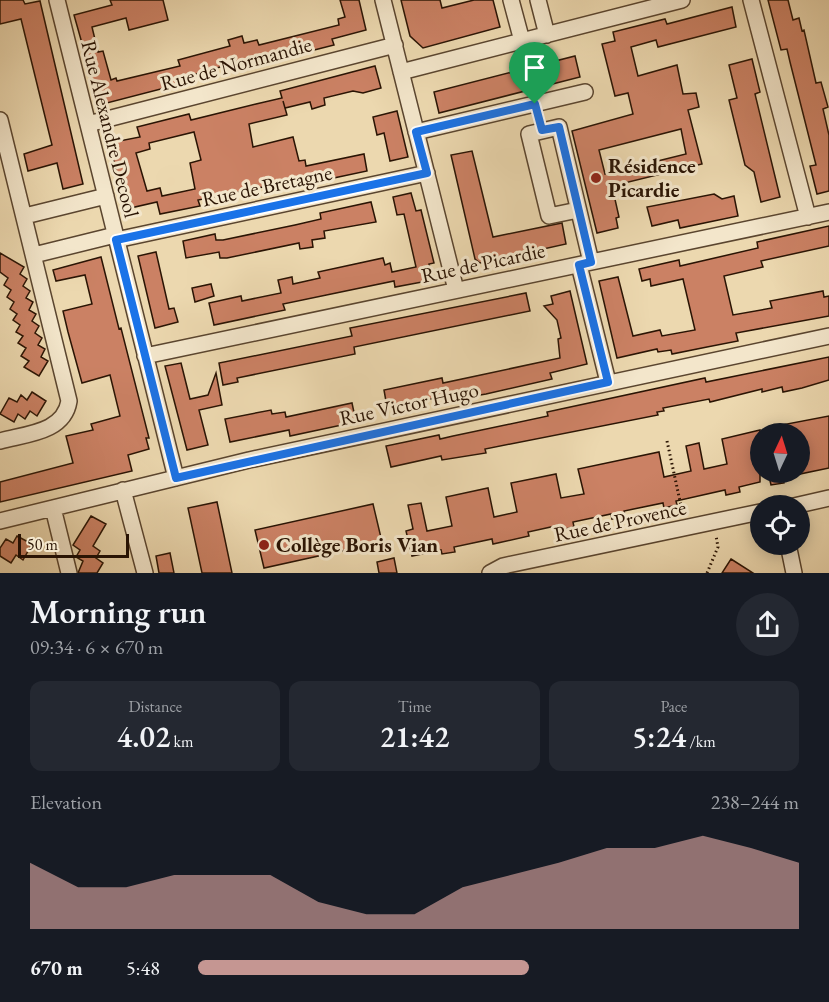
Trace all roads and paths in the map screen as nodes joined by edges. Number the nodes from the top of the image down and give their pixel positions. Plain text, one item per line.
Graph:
1 (57, 0) edge
2 (383, 0) edge
3 (512, 0) edge
4 (538, 0) edge
5 (682, 0) edge
6 (751, 0) edge
7 (547, 34) junction
8 (522, 41) junction
9 (394, 45) junction
10 (401, 72) junction
11 (585, 92) dead end
12 (535, 104) junction
13 (0, 120) edge
14 (88, 124) junction
15 (542, 130) junction
16 (416, 132) junction
17 (427, 173) junction
18 (105, 196) junction
19 (578, 210) junction
20 (829, 212) edge
21 (25, 216) junction
22 (808, 217) junction
23 (116, 237) junction
24 (34, 255) junction
25 (585, 264) junction
26 (456, 290) junction
27 (829, 336) edge
28 (145, 356) junction
29 (608, 382) junction
30 (0, 441) edge
31 (667, 441) dead end
32 (176, 478) junction
33 (123, 490) junction
34 (829, 498) edge
35 (810, 502) edge
36 (53, 508) junction
37 (750, 515) edge
38 (0, 521) edge
39 (712, 523) junction
40 (686, 529) junction
41 (790, 555) edge
42 (69, 573) edge
43 (144, 573) edge
44 (490, 573) edge
45 (707, 573) edge
46 (794, 573) edge

1 - 14 street, Rue Alexandre Decool
2 - 9 street
3 - 8 street
4 - 7 street
5 - 7 street
6 - 22 street
7 - 8 street
8 - 10 street
9 - 10 street
9 - 14 street, Rue de Normandie
10 - 16 street
11 - 12 street
12 - 15 street
12 - 16 street
13 - 21 street
14 - 18 street, Rue Alexandre Decool
15 - 19 street
15 - 19 street
16 - 17 street
17 - 23 street, Rue de Bretagne
17 - 26 street
18 - 21 street
18 - 23 street, Rue Alexandre Decool
19 - 25 street
20 - 22 street, Rue de Picardie
21 - 24 street
22 - 25 street, Rue de Picardie
23 - 24 street, Rue de Bretagne
23 - 28 street, Rue Alexandre Decool
24 - 30 street
25 - 26 street, Rue de Picardie
25 - 29 street
26 - 28 street, Rue de Picardie
27 - 29 street, Rue Victor Hugo
28 - 32 street, Rue Alexandre Decool
29 - 32 street, Rue Victor Hugo
31 - 40 path
32 - 33 street, Rue Victor Hugo
33 - 36 street, Rue Victor Hugo
33 - 43 street
34 - 35 street
36 - 38 street, Rue Victor Hugo
36 - 42 street
37 - 39 street, Rue de Provence
39 - 40 street, Rue de Provence
39 - 45 path
40 - 44 street, Rue de Provence
41 - 46 street

